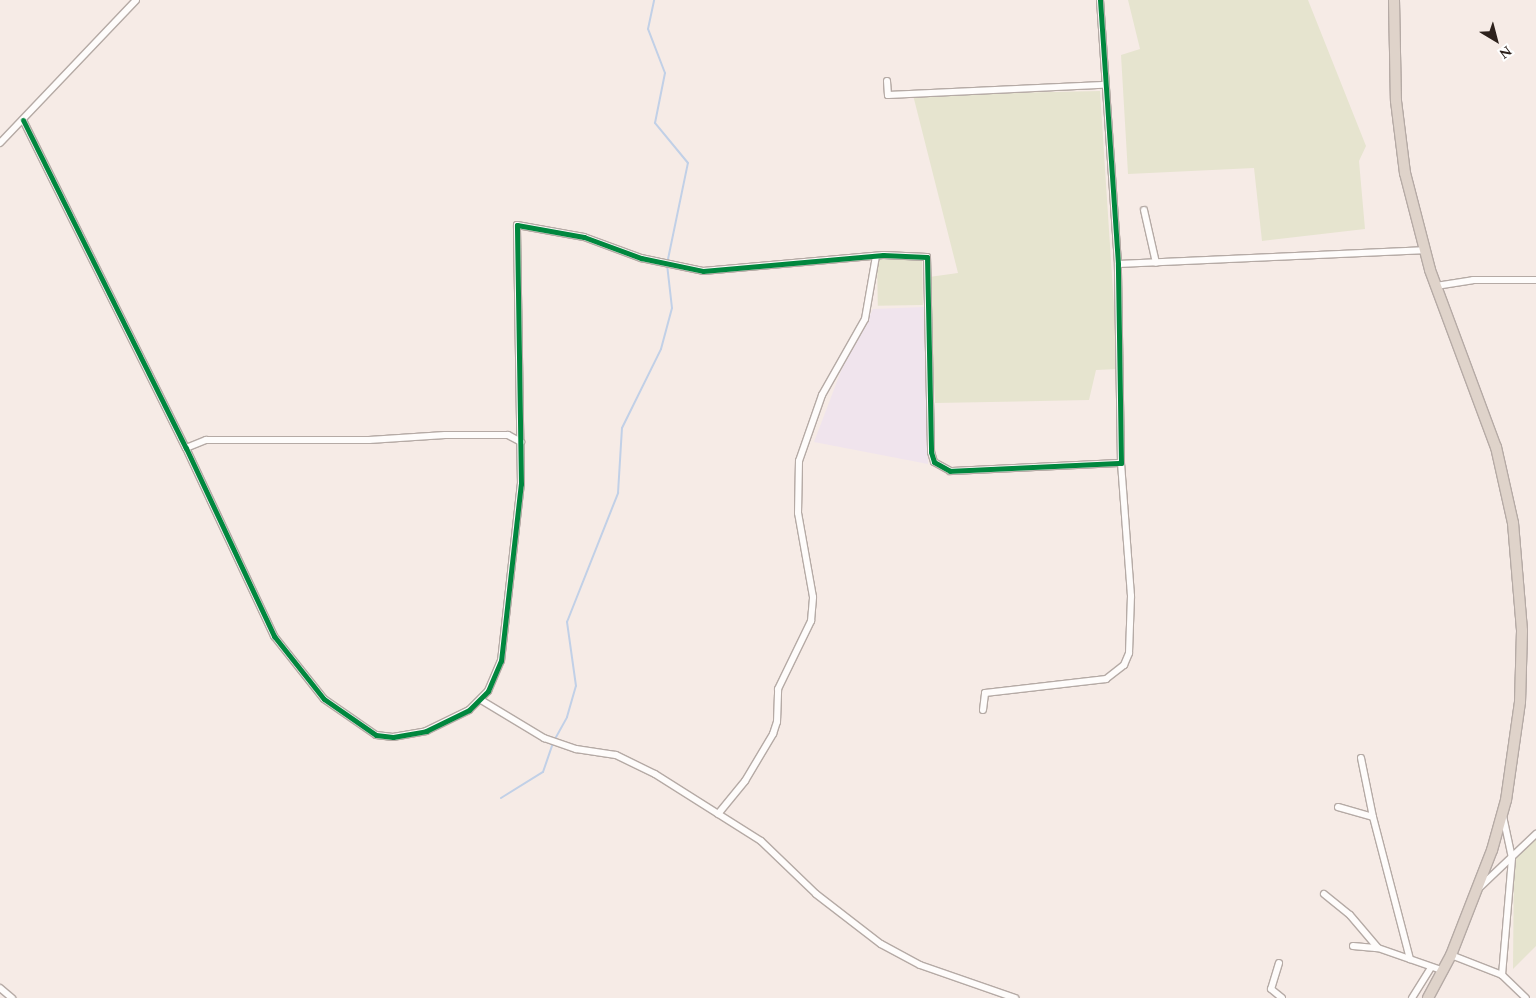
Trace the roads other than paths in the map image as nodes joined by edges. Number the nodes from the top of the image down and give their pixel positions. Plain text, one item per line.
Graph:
1 (136, 0) edge
2 (1100, 0) edge
3 (1394, 0) edge
4 (887, 81) dead end
5 (1103, 85) junction
6 (24, 120) junction
7 (0, 143) edge
8 (1144, 210) dead end
9 (1424, 250) junction
10 (876, 256) junction
11 (1156, 263) junction
12 (1118, 264) junction
13 (1536, 280) edge
14 (1436, 286) junction
15 (521, 442) junction
16 (186, 448) junction
17 (1121, 463) junction
18 (481, 700) junction
19 (983, 710) dead end
20 (1361, 758) dead end
21 (1338, 807) dead end
22 (1502, 812) junction
23 (718, 814) junction
24 (1373, 817) junction
25 (1536, 834) edge
26 (1512, 857) junction
27 (1475, 892) junction
28 (1324, 894) dead end
29 (1353, 946) dead end
30 (1378, 948) junction
31 (1451, 955) junction
32 (1410, 959) junction
33 (1279, 963) dead end
34 (1431, 967) junction
35 (1444, 971) junction
36 (1502, 975) junction
37 (0, 988) edge
38 (12, 998) edge
39 (1015, 998) edge
40 (1282, 998) edge
41 (1412, 998) edge
42 (1428, 998) edge
43 (1526, 998) edge

1 - 6 street
2 - 5 street
3 - 9 highway
4 - 5 street
5 - 12 street
6 - 7 street
6 - 16 street
8 - 11 street
9 - 11 street
9 - 14 highway
10 - 15 street
10 - 17 street
10 - 23 street
11 - 12 street
12 - 17 street
13 - 14 street
14 - 22 highway
15 - 16 street
15 - 18 street
16 - 18 street
17 - 19 street
18 - 23 street
20 - 24 street
21 - 24 street
22 - 26 street
22 - 27 highway
23 - 39 street
24 - 32 street
25 - 26 street
26 - 27 street
26 - 36 street
27 - 31 highway
28 - 30 street
29 - 30 street
30 - 32 street
31 - 35 highway
31 - 36 street
32 - 34 street
33 - 40 street
34 - 35 street
34 - 41 street
35 - 42 highway
36 - 43 street
37 - 38 street

